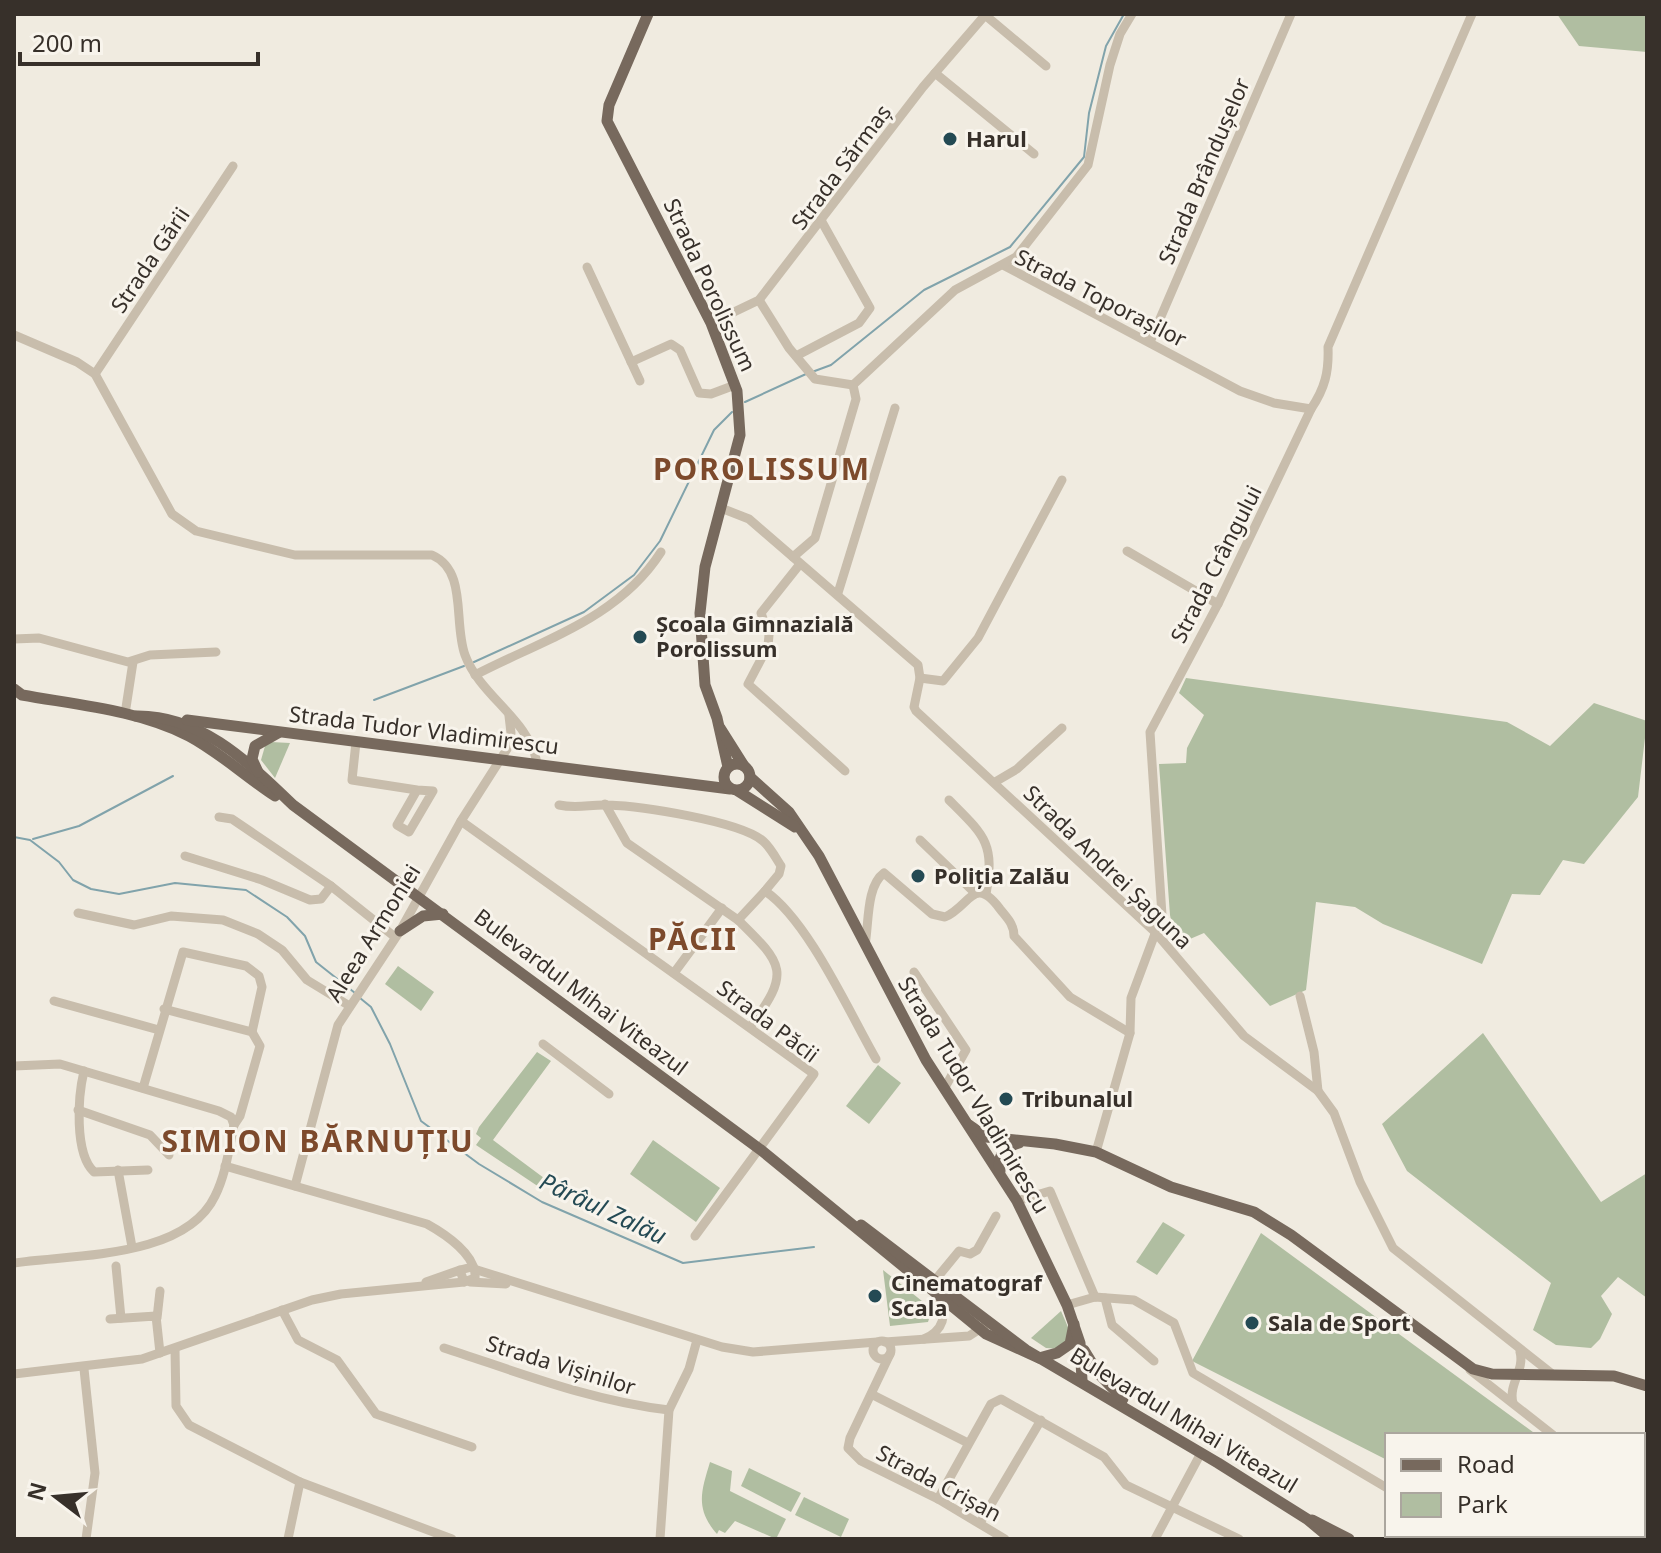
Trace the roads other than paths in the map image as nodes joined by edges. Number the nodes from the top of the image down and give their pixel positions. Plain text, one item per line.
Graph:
1 (648, 14) edge
2 (1132, 14) edge
3 (1291, 14) edge
4 (1472, 14) edge
5 (985, 15) edge
6 (1046, 66) dead end
7 (935, 73) junction
8 (1034, 154) dead end
9 (233, 166) dead end
10 (822, 222) junction
11 (1003, 265) junction
12 (587, 267) dead end
13 (759, 300) junction
14 (711, 323) junction
15 (14, 335) edge
16 (1150, 342) junction
17 (796, 356) junction
18 (631, 362) junction
19 (95, 374) junction
20 (640, 381) dead end
21 (735, 385) junction
22 (853, 385) junction
23 (895, 408) dead end
24 (1311, 409) junction
25 (1062, 480) dead end
26 (721, 508) junction
27 (1127, 551) dead end
28 (661, 552) dead end
29 (797, 561) junction
30 (838, 593) junction
31 (1218, 604) junction
32 (14, 639) edge
33 (216, 652) dead end
34 (133, 662) junction
35 (473, 672) junction
36 (920, 678) junction
37 (17, 694) edge
38 (130, 715) junction
39 (508, 715) junction
40 (171, 717) junction
41 (719, 727) junction
42 (241, 728) junction
43 (1062, 728) dead end
44 (281, 732) junction
45 (183, 734) junction
46 (210, 735) junction
47 (356, 742) junction
48 (211, 751) junction
49 (501, 759) junction
50 (537, 763) junction
51 (727, 769) junction
52 (747, 771) junction
53 (845, 771) dead end
54 (261, 776) junction
55 (995, 782) junction
56 (697, 784) junction
57 (417, 790) junction
58 (734, 790) junction
59 (949, 800) dead end
60 (605, 804) junction
61 (293, 805) junction
62 (559, 805) dead end
63 (219, 817) dead end
64 (461, 821) junction
65 (808, 839) junction
66 (920, 840) dead end
67 (185, 856) dead end
68 (331, 886) junction
69 (765, 891) junction
70 (975, 893) junction
71 (986, 894) junction
72 (419, 896) junction
73 (722, 908) junction
74 (78, 913) dead end
75 (443, 914) junction
76 (738, 920) junction
77 (1155, 932) junction
78 (398, 934) junction
79 (865, 945) junction
80 (914, 972) dead end
81 (674, 973) junction
82 (1300, 996) dead end
83 (54, 1001) dead end
84 (350, 1002) junction
85 (164, 1009) junction
86 (750, 1027) junction
87 (159, 1030) junction
88 (252, 1032) junction
89 (1130, 1033) junction
90 (543, 1044) dead end
91 (876, 1059) dead end
92 (14, 1066) edge
93 (84, 1071) junction
94 (143, 1088) junction
95 (944, 1089) junction
96 (1318, 1091) junction
97 (609, 1094) dead end
98 (78, 1110) junction
99 (234, 1125) junction
100 (969, 1125) junction
101 (1005, 1140) junction
102 (1033, 1141) junction
103 (761, 1150) junction
104 (1096, 1152) junction
105 (989, 1154) junction
106 (169, 1155) dead end
107 (225, 1166) junction
108 (118, 1170) junction
109 (148, 1170) dead end
110 (1000, 1172) junction
111 (295, 1186) junction
112 (1017, 1201) junction
113 (843, 1215) junction
114 (996, 1216) dead end
115 (695, 1236) dead end
116 (132, 1247) junction
117 (14, 1263) edge
118 (116, 1266) dead end
119 (467, 1269) junction
120 (936, 1279) junction
121 (467, 1282) junction
122 (419, 1285) junction
123 (524, 1286) junction
124 (160, 1291) dead end
125 (934, 1293) junction
126 (1100, 1297) junction
127 (1067, 1305) junction
128 (282, 1310) junction
129 (157, 1318) junction
130 (1074, 1324) junction
131 (985, 1326) junction
132 (697, 1340) junction
133 (921, 1341) junction
134 (1080, 1343) junction
135 (444, 1348) dead end
136 (175, 1349) junction
137 (882, 1349) junction
138 (1518, 1349) junction
139 (160, 1353) junction
140 (1039, 1358) junction
141 (1154, 1361) dead end
142 (1461, 1363) junction
143 (84, 1369) junction
144 (882, 1373) junction
145 (14, 1374) edge
146 (1518, 1374) junction
147 (1555, 1374) junction
148 (1082, 1380) junction
149 (1647, 1386) edge
150 (873, 1395) junction
151 (1515, 1405) junction
152 (669, 1410) junction
153 (1144, 1417) junction
154 (1041, 1420) junction
155 (1550, 1433) edge
156 (968, 1443) junction
157 (472, 1447) dead end
158 (1201, 1453) junction
159 (300, 1482) junction
160 (1385, 1487) edge
161 (938, 1499) junction
162 (1172, 1507) junction
163 (1307, 1519) junction
164 (980, 1523) junction
165 (86, 1539) edge
166 (288, 1539) edge
167 (452, 1539) edge
168 (660, 1539) edge
169 (1005, 1539) edge
170 (1155, 1539) edge
171 (1239, 1539) edge
172 (1331, 1539) edge
173 (1349, 1539) edge

1 - 14 main road, Strada Porolissum
2 - 11 street
3 - 16 street, Strada Brândușelor
4 - 24 street, Strada Crângului
5 - 6 street
5 - 7 street, Strada Sărmaș
7 - 8 street
7 - 10 street, Strada Sărmaș
9 - 19 street, Strada Gării
10 - 13 street, Strada Sărmaș
10 - 17 street
11 - 16 street, Strada Toporașilor
11 - 22 street, Strada Toporașilor
12 - 18 street
13 - 14 street, Strada Sărmaș
13 - 17 street
14 - 21 main road, Strada Porolissum
15 - 19 street
16 - 24 street, Strada Toporașilor
17 - 22 street
18 - 20 street
18 - 21 street
19 - 35 street
21 - 26 main road, Strada Porolissum
22 - 29 street
23 - 30 street
24 - 31 street, Strada Crângului
25 - 36 street
26 - 29 street
26 - 41 main road, Strada Porolissum
27 - 31 street
28 - 35 street
29 - 30 street
29 - 53 street
30 - 36 street
31 - 77 street, Strada Crângului
32 - 34 street
33 - 34 street
34 - 38 street
35 - 39 street
36 - 55 street, Strada Andrei Șaguna
37 - 38 main road, Bulevardul Mihai Viteazul
38 - 40 main road, Bulevardul Mihai Viteazul
38 - 45 main road, Bulevardul Mihai Viteazul
39 - 49 street
39 - 50 street
40 - 42 main road, Strada Tudor Vladimirescu
40 - 46 main road, Bulevardul Mihai Viteazul
41 - 51 main road, Strada Porolissum
41 - 52 main road, Strada Porolissum
42 - 44 main road, Strada Tudor Vladimirescu
42 - 46 main road, Strada Tudor Vladimirescu
43 - 55 street
44 - 47 main road, Strada Tudor Vladimirescu
44 - 54 main road
45 - 46 main road, Strada Tudor Vladimirescu
45 - 48 main road, Bulevardul Mihai Viteazul
46 - 48 main road
46 - 54 main road, Bulevardul Mihai Viteazul
47 - 49 main road, Strada Tudor Vladimirescu
47 - 57 street
48 - 61 main road, Bulevardul Mihai Viteazul
49 - 50 main road, Strada Tudor Vladimirescu
49 - 64 street, Aleea Armoniei
50 - 56 main road, Strada Tudor Vladimirescu
51 - 52 main road
51 - 56 main road
51 - 58 main road, Strada Porolissum
52 - 58 main road
52 - 65 main road, Strada Tudor Vladimirescu
54 - 61 main road, Bulevardul Mihai Viteazul
55 - 77 street, Strada Andrei Șaguna
56 - 58 main road, Strada Tudor Vladimirescu
57 - 57 street
58 - 65 main road, Strada Tudor Vladimirescu
59 - 71 street
60 - 62 street
60 - 69 street
60 - 73 street
61 - 72 main road, Bulevardul Mihai Viteazul
63 - 68 street
64 - 72 street, Aleea Armoniei
64 - 81 street, Strada Păcii
65 - 79 main road, Strada Tudor Vladimirescu
66 - 70 street
67 - 68 street
68 - 78 street
69 - 76 street
69 - 91 street
70 - 71 street
70 - 79 street
71 - 89 street
72 - 75 main road, Bulevardul Mihai Viteazul
72 - 78 street, Aleea Armoniei
73 - 76 street
73 - 81 street
74 - 84 street
75 - 78 main road
75 - 103 main road, Bulevardul Mihai Viteazul
76 - 86 street
77 - 89 street, Strada Crângului
77 - 96 street, Strada Andrei Șaguna
78 - 84 street, Aleea Armoniei
79 - 95 main road, Strada Tudor Vladimirescu
80 - 95 street
81 - 86 street, Strada Păcii
82 - 96 street
83 - 87 street
84 - 111 street, Aleea Armoniei
85 - 87 street
85 - 88 street
85 - 88 street
86 - 103 street, Strada Păcii
87 - 94 street
88 - 99 street
89 - 104 street, Strada Crângului
90 - 97 street
92 - 93 street
93 - 94 street
93 - 98 street
94 - 99 street
95 - 100 main road, Strada Tudor Vladimirescu
96 - 138 street, Strada Andrei Șaguna
98 - 106 street
98 - 108 street
99 - 107 street
100 - 101 main road
100 - 105 main road, Strada Tudor Vladimirescu
101 - 102 main road
101 - 105 main road
102 - 104 main road
102 - 110 main road
103 - 113 main road, Bulevardul Mihai Viteazul
103 - 115 street, Strada Păcii
104 - 142 main road
105 - 110 main road, Strada Tudor Vladimirescu
107 - 111 street
107 - 116 street
108 - 109 street
108 - 116 street
110 - 112 main road, Strada Tudor Vladimirescu
111 - 119 street
112 - 126 street
112 - 127 main road, Strada Tudor Vladimirescu
113 - 120 main road, Bulevardul Mihai Viteazul
113 - 125 main road, Bulevardul Mihai Viteazul
114 - 120 street
116 - 117 street
118 - 129 street
119 - 121 street
119 - 121 street
119 - 122 street
119 - 123 street
120 - 131 main road, Bulevardul Mihai Viteazul
121 - 122 street
121 - 123 street
122 - 128 street
123 - 132 street
124 - 129 street
125 - 131 main road, Bulevardul Mihai Viteazul
125 - 133 street
126 - 127 street
126 - 141 street
126 - 160 street
127 - 130 main road, Strada Tudor Vladimirescu
128 - 136 street
128 - 157 street
129 - 139 street
130 - 134 main road, Strada Tudor Vladimirescu
130 - 140 main road
131 - 133 street
131 - 140 main road, Bulevardul Mihai Viteazul
132 - 137 street
132 - 152 street
133 - 137 street
134 - 148 main road, Strada Tudor Vladimirescu
134 - 153 main road
135 - 152 street, Strada Vișinilor
136 - 139 street
136 - 159 street
137 - 144 street
137 - 144 street, Strada Crișan
138 - 146 street
138 - 147 street, Strada Andrei Șaguna
139 - 143 street
140 - 148 main road, Bulevardul Mihai Viteazul
142 - 146 main road
142 - 151 street
143 - 145 street
143 - 165 street
144 - 150 street, Strada Crișan
146 - 147 main road
146 - 151 street
147 - 149 main road
148 - 153 main road, Bulevardul Mihai Viteazul
150 - 156 street
150 - 161 street, Strada Crișan
151 - 155 street
152 - 168 street
153 - 158 main road, Bulevardul Mihai Viteazul
154 - 156 street
154 - 162 street
154 - 164 street
156 - 161 street
158 - 162 street
158 - 163 main road, Bulevardul Mihai Viteazul
159 - 166 street
159 - 167 street
161 - 164 street, Strada Crișan
162 - 170 street
162 - 171 street
163 - 172 main road, Bulevardul Mihai Viteazul
163 - 173 main road, Bulevardul Mihai Viteazul
164 - 169 street, Strada Crișan

